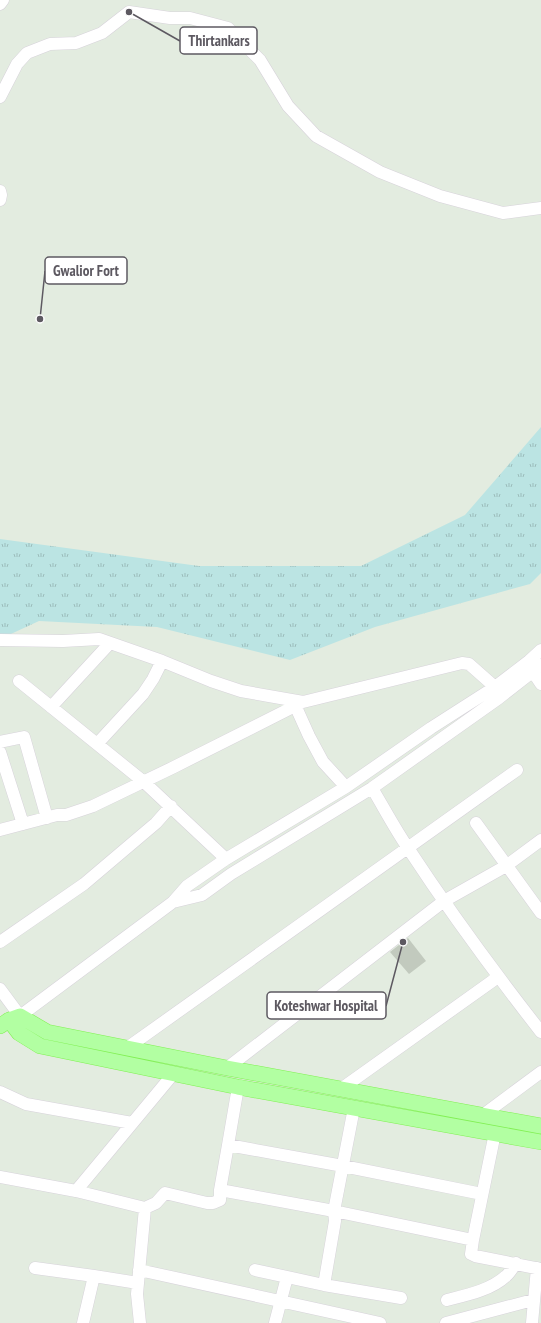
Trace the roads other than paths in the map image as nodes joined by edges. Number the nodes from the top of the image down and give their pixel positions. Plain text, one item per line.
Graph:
1 (3, 0) edge
2 (0, 4) edge
3 (0, 98) edge
4 (0, 191) edge
5 (0, 200) edge
6 (541, 208) edge
7 (0, 640) edge
8 (110, 643) junction
9 (541, 650) edge
10 (162, 661) junction
11 (537, 669) edge
12 (19, 681) dead end
13 (541, 684) edge
14 (495, 687) junction
15 (299, 704) junction
16 (51, 707) junction
17 (0, 742) edge
18 (97, 744) junction
19 (0, 752) edge
20 (517, 770) dead end
21 (144, 782) junction
22 (346, 787) junction
23 (372, 788) junction
24 (171, 806) junction
25 (47, 818) junction
26 (476, 823) dead end
27 (23, 824) junction
28 (0, 830) edge
29 (541, 840) edge
30 (408, 847) junction
31 (226, 859) junction
32 (506, 866) junction
33 (173, 902) junction
34 (444, 902) junction
35 (540, 911) edge
36 (0, 942) edge
37 (498, 977) junction
38 (0, 989) edge
39 (10, 1021) edge
40 (541, 1032) edge
41 (127, 1048) junction
42 (227, 1068) junction
43 (174, 1072) junction
44 (541, 1072) edge
45 (238, 1086) junction
46 (341, 1089) junction
47 (0, 1092) edge
48 (354, 1108) junction
49 (483, 1115) junction
50 (132, 1123) junction
51 (541, 1126) edge
52 (495, 1133) junction
53 (541, 1142) edge
54 (228, 1145) junction
55 (343, 1166) junction
56 (0, 1177) edge
57 (220, 1190) junction
58 (76, 1191) junction
59 (482, 1194) junction
60 (145, 1208) junction
61 (334, 1211) junction
62 (473, 1240) junction
63 (516, 1263) junction
64 (35, 1268) dead end
65 (539, 1268) edge
66 (139, 1270) junction
67 (255, 1270) dead end
68 (94, 1276) junction
69 (287, 1277) junction
70 (138, 1283) junction
71 (324, 1285) junction
72 (401, 1298) dead end
73 (447, 1300) dead end
74 (533, 1300) junction
75 (281, 1301) junction
76 (83, 1323) edge
77 (140, 1323) edge
78 (274, 1323) edge
79 (380, 1323) edge
80 (446, 1323) edge
81 (532, 1323) edge

1 - 2 street
3 - 6 street
4 - 5 street
7 - 8 street
8 - 10 street
8 - 16 street
9 - 14 street
10 - 15 street
10 - 18 street
11 - 13 street
11 - 23 street
12 - 16 street
14 - 15 street
14 - 22 street
15 - 21 street
15 - 22 street
16 - 18 street
17 - 25 street
18 - 21 street
19 - 27 street
20 - 30 street
21 - 24 street
21 - 25 street
22 - 31 street
23 - 30 street
23 - 33 street
24 - 31 street
24 - 36 street
25 - 27 street
26 - 32 street
27 - 28 street
29 - 32 street
30 - 34 street
30 - 41 street
31 - 33 street
32 - 34 street
32 - 35 street
33 - 39 street
34 - 37 street
34 - 42 street
37 - 40 street
37 - 46 street
38 - 39 street
39 - 41 main road
39 - 43 main road
41 - 42 main road
42 - 46 main road
43 - 45 main road
43 - 50 street
44 - 49 street
45 - 48 main road
45 - 54 street
46 - 49 main road
47 - 50 street
48 - 52 main road
48 - 55 street
49 - 51 main road
50 - 58 street
52 - 53 main road
52 - 59 street
54 - 55 street
54 - 57 street
55 - 59 street
55 - 61 street
56 - 58 street
57 - 60 street
57 - 61 street
58 - 60 street
59 - 62 street
60 - 66 street
61 - 62 street
61 - 71 street
62 - 63 street
63 - 65 street
63 - 73 street
64 - 68 street
65 - 74 street
66 - 70 street
66 - 75 street
67 - 69 street
68 - 70 street
68 - 76 street
69 - 71 street
69 - 75 street
70 - 77 street
71 - 72 street
74 - 80 street
74 - 81 street
75 - 78 street
75 - 79 street

